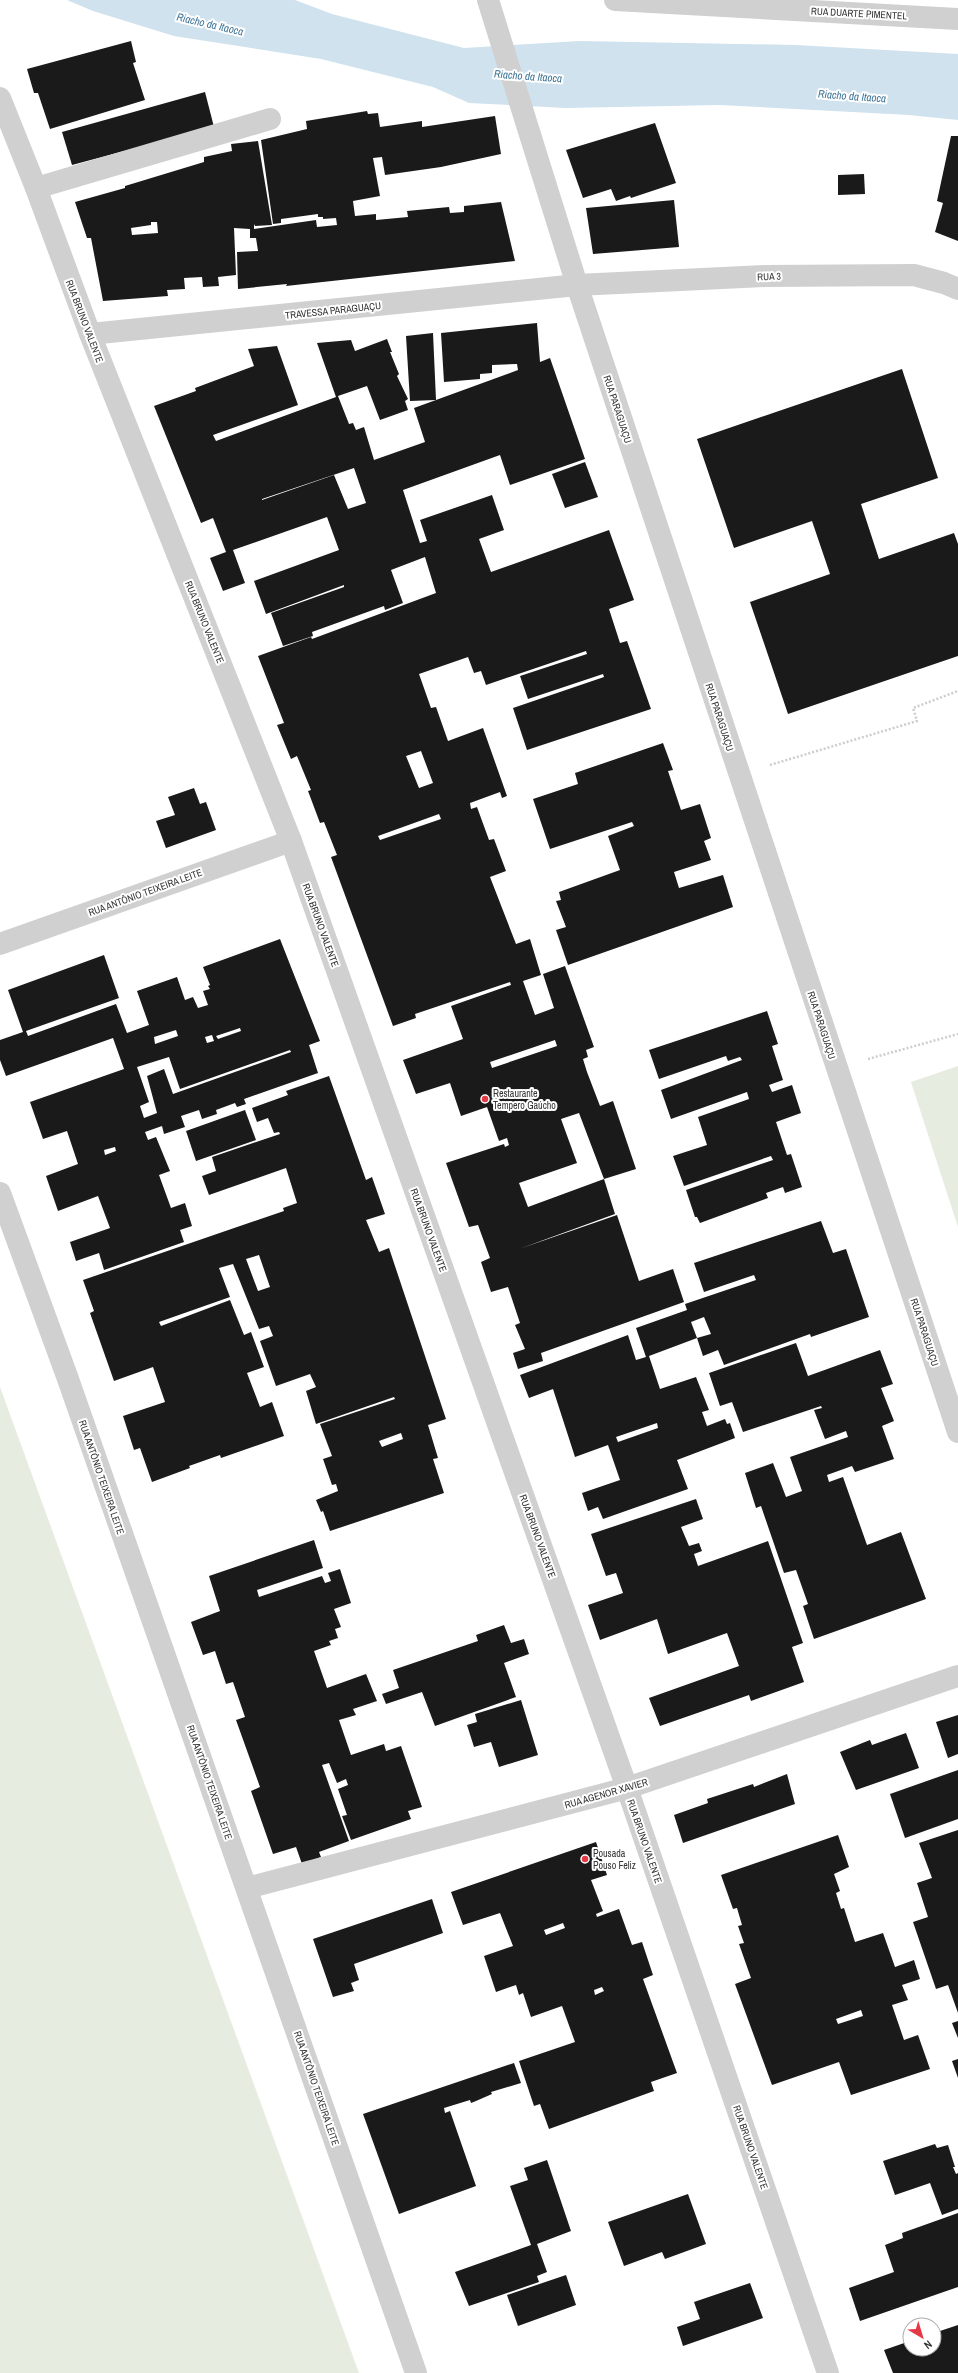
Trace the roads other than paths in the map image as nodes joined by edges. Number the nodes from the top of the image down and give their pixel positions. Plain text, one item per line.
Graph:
1 (615, 0) edge
2 (856, 6) edge
3 (490, 7) edge
4 (958, 19) edge
5 (0, 98) edge
6 (270, 119) dead end
7 (36, 188) junction
8 (577, 285) junction
9 (958, 289) edge
10 (90, 334) junction
11 (291, 841) junction
12 (0, 944) edge
13 (0, 1193) edge
14 (958, 1432) edge
15 (958, 1676) edge
16 (627, 1788) junction
17 (247, 1888) junction
18 (416, 2373) edge
19 (828, 2373) edge

1 - 2 street, RUA DUARTE PIMENTEL
2 - 4 street, RUA DUARTE PIMENTEL
3 - 8 street, RUA PARAGUAÇU
5 - 7 street, RUA BRUNO VALENTE
6 - 7 street
7 - 10 street, RUA BRUNO VALENTE
8 - 9 street, RUA 3
8 - 10 street, TRAVESSA PARAGUAÇU
8 - 14 street, RUA PARAGUAÇU
10 - 11 street, RUA BRUNO VALENTE
11 - 12 street, RUA ANTÔNIO TEIXEIRA LEITE
11 - 16 street, RUA BRUNO VALENTE
13 - 17 street, RUA ANTÔNIO TEIXEIRA LEITE
15 - 16 street, RUA AGENOR XAVIER
16 - 17 street, RUA AGENOR XAVIER
16 - 19 street, RUA BRUNO VALENTE
17 - 18 street, RUA ANTÔNIO TEIXEIRA LEITE

